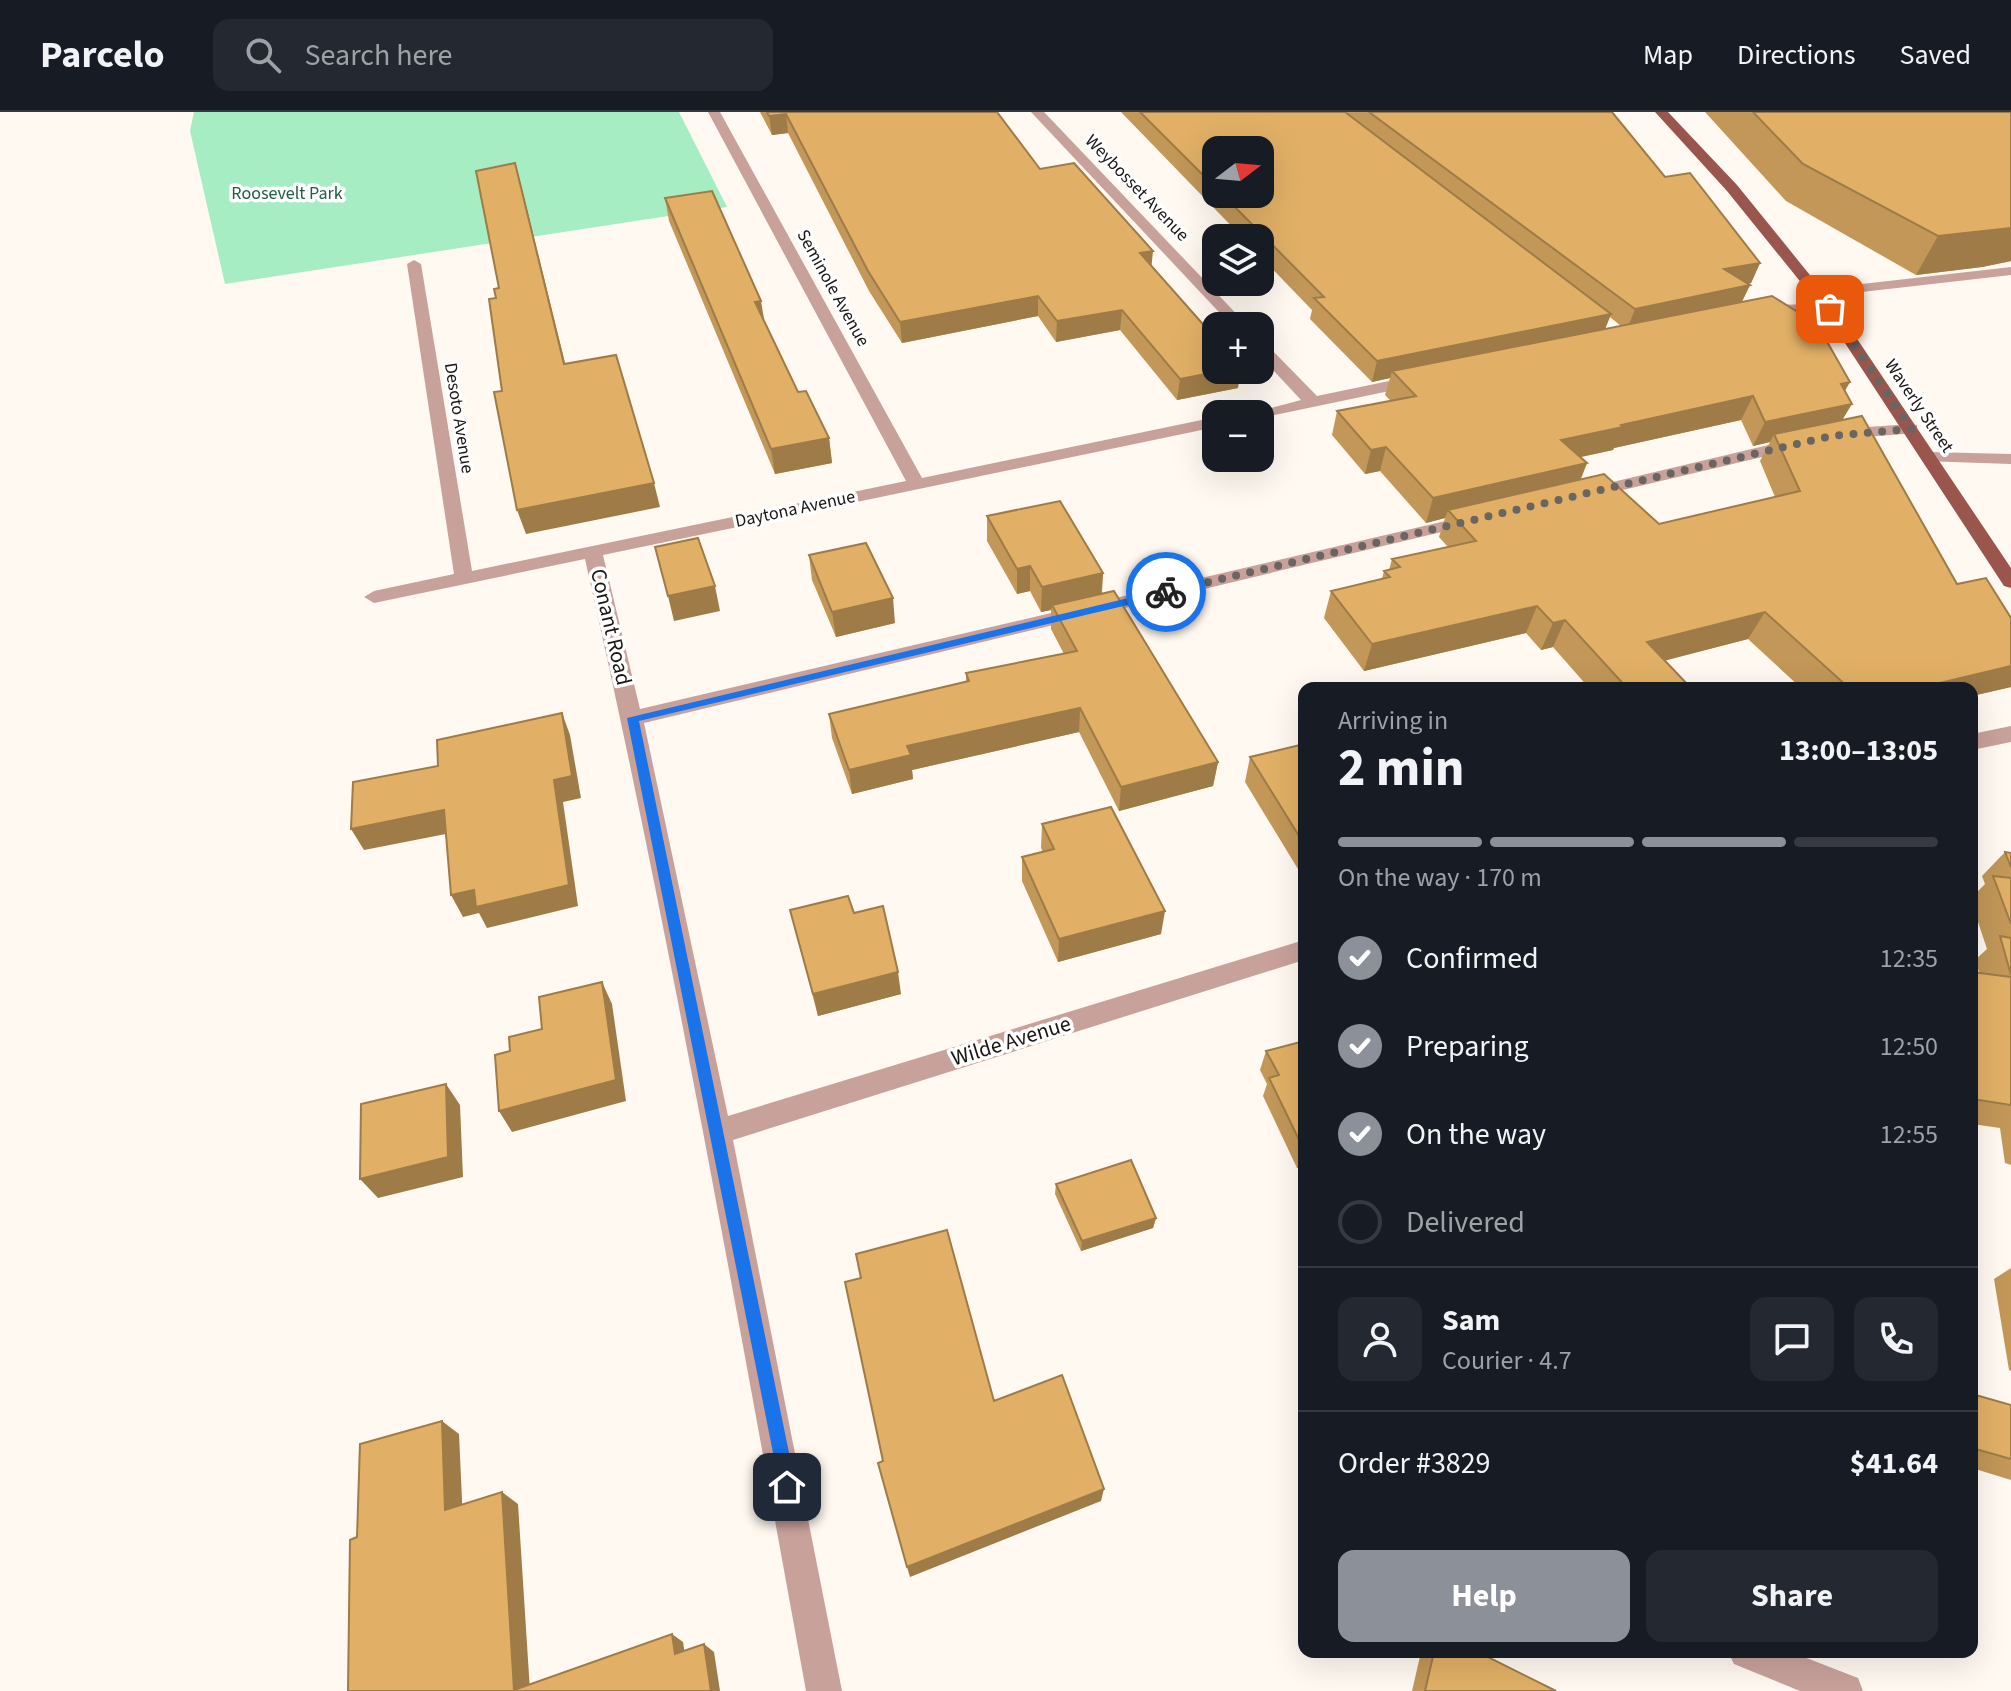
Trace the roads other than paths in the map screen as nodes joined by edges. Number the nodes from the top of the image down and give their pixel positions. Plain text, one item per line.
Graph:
1 (714, 112) edge
2 (1037, 112) edge
3 (1661, 112) edge
4 (414, 264) dead end
5 (2011, 271) edge
6 (1818, 293) junction
7 (1830, 309) junction
8 (1227, 312) edge
9 (1738, 314) edge
10 (1274, 362) edge
11 (1437, 377) edge
12 (1313, 402) junction
13 (1274, 410) edge
14 (1202, 425) edge
15 (1911, 429) junction
16 (1929, 457) junction
17 (2011, 459) edge
18 (917, 484) junction
19 (1566, 498) edge
20 (1488, 516) edge
21 (593, 551) junction
22 (464, 578) junction
23 (2011, 582) edge
24 (374, 597) dead end
25 (632, 718) junction
26 (2011, 734) edge
27 (1978, 741) edge
28 (1298, 952) edge
29 (718, 1132) junction
30 (1761, 1658) edge
31 (824, 1691) edge
32 (1845, 1691) edge

1 - 18 street, Seminole Avenue
2 - 8 street, Weybosset Avenue
3 - 6 main road, Waverly Street
4 - 22 street, Desoto Avenue
5 - 6 street
6 - 7 main road, Waverly Street
7 - 9 street
7 - 15 main road, Waverly Street
10 - 12 street
11 - 12 street
12 - 13 street
14 - 18 street, Daytona Avenue
15 - 16 main road, Waverly Street
15 - 19 street
16 - 17 street
16 - 23 main road, Waverly Street
18 - 21 street, Daytona Avenue
20 - 25 street
21 - 22 street, Daytona Avenue
21 - 25 street, Conant Road
22 - 24 street, Daytona Avenue
25 - 29 street, Conant Road
26 - 27 street
28 - 29 street, Wilde Avenue
29 - 31 street, Conant Road
30 - 32 street

